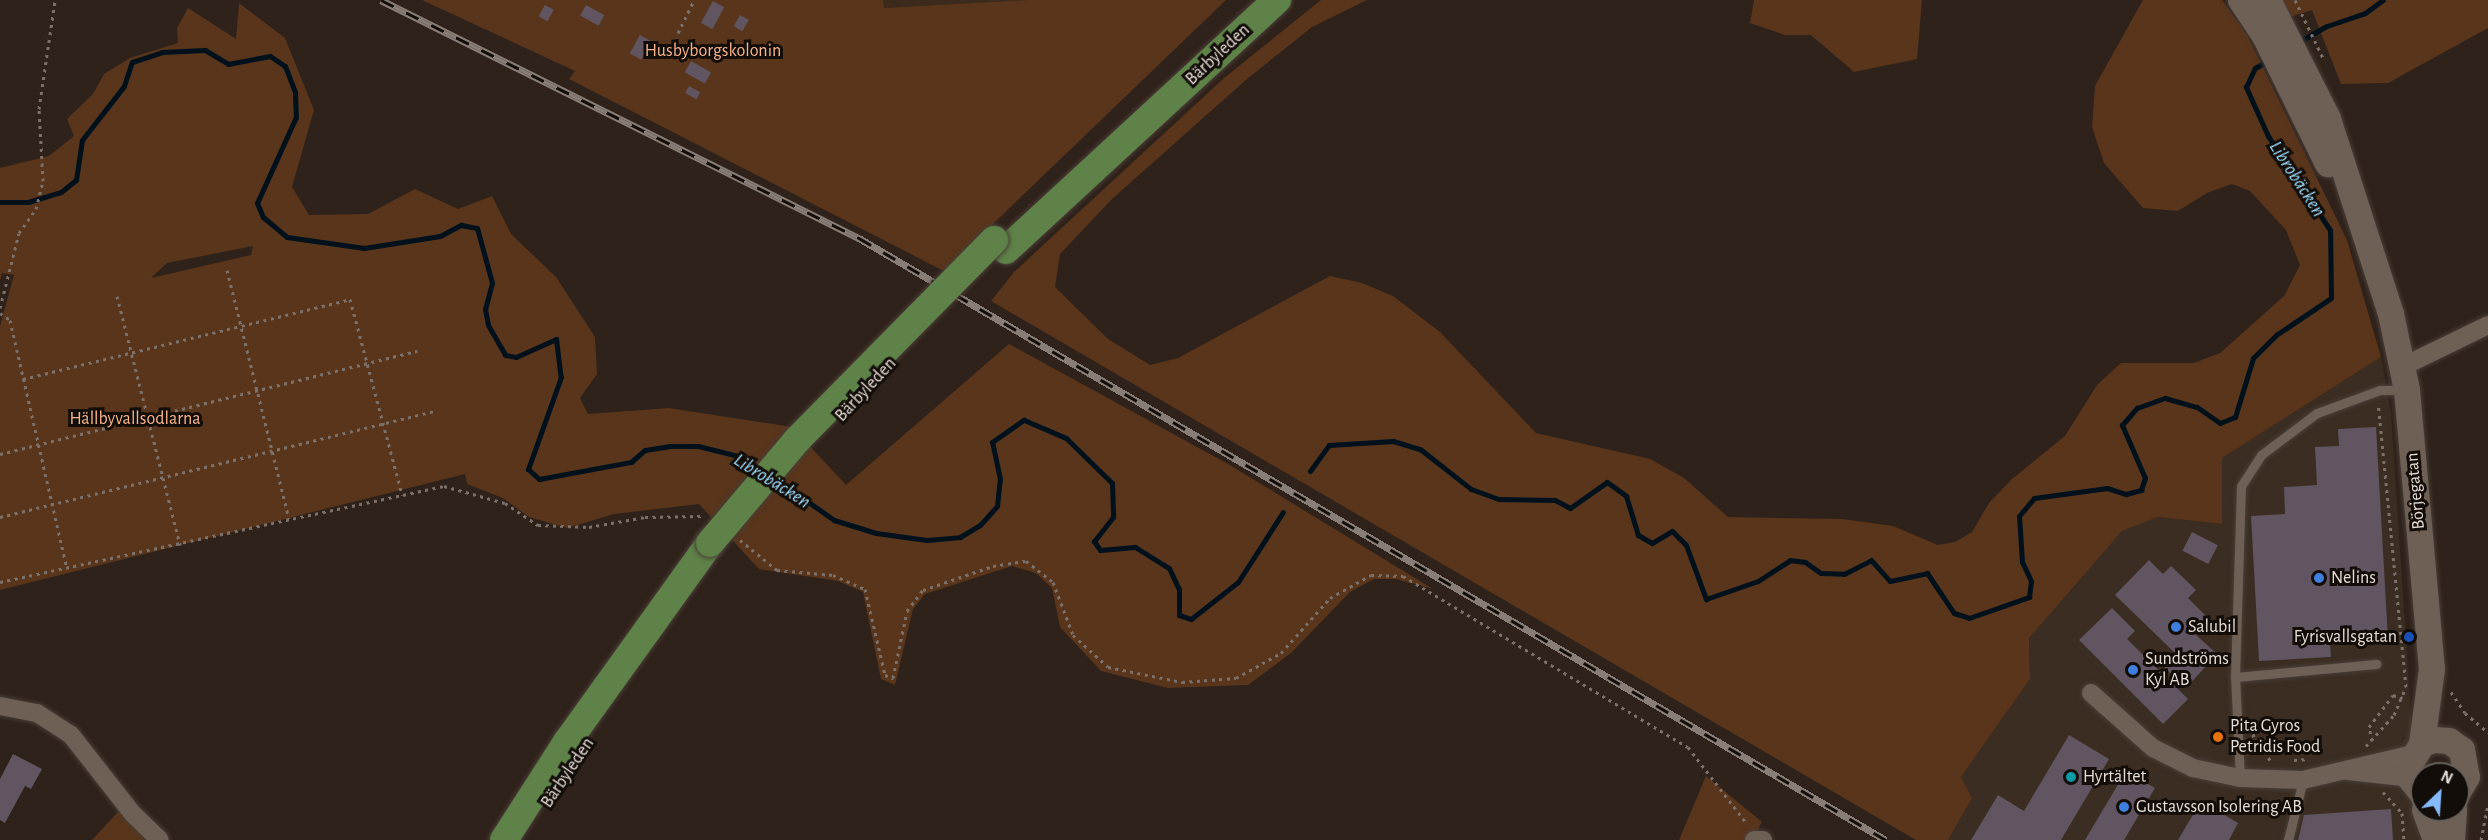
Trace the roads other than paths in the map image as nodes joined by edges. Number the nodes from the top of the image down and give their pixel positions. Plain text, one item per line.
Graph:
1 (1253, 0) edge
2 (1277, 0) edge
3 (1300, 0) edge
4 (2241, 0) edge
5 (2268, 0) edge
6 (2285, 27) junction
7 (1237, 38) junction
8 (1000, 245) junction
9 (2488, 325) edge
10 (2405, 378) junction
11 (715, 537) junction
12 (2376, 663) dead end
13 (2432, 669) junction
14 (2235, 677) junction
15 (2091, 693) dead end
16 (0, 706) edge
17 (2455, 746) junction
18 (2488, 755) edge
19 (2421, 762) edge
20 (2439, 762) edge
21 (2467, 762) edge
22 (2240, 778) junction
23 (2303, 780) junction
24 (2410, 781) edge
25 (2431, 822) edge
26 (2453, 822) edge
27 (160, 840) edge
28 (504, 840) edge
29 (523, 840) edge
30 (2288, 840) edge
31 (2436, 840) edge
32 (2452, 840) edge

1 - 8 main road, Bärbyleden
2 - 7 main road, Bärbyleden
3 - 7 main road
4 - 6 street, Börjegatan
5 - 6 street, Börjegatan
6 - 10 street, Börjegatan
7 - 8 main road, Bärbyleden
8 - 11 main road, Bärbyleden
9 - 10 street
10 - 13 street, Börjegatan
10 - 14 lane
11 - 28 main road, Bärbyleden
11 - 29 main road, Bärbyleden
12 - 14 lane
13 - 17 street, Börjegatan
13 - 19 street, Börjegatan
14 - 22 lane
15 - 22 street
16 - 27 street
17 - 18 street
17 - 20 street
17 - 21 street, Börjegatan
22 - 23 street
23 - 24 street
23 - 30 lane
25 - 31 street, Börjegatan
26 - 32 street

